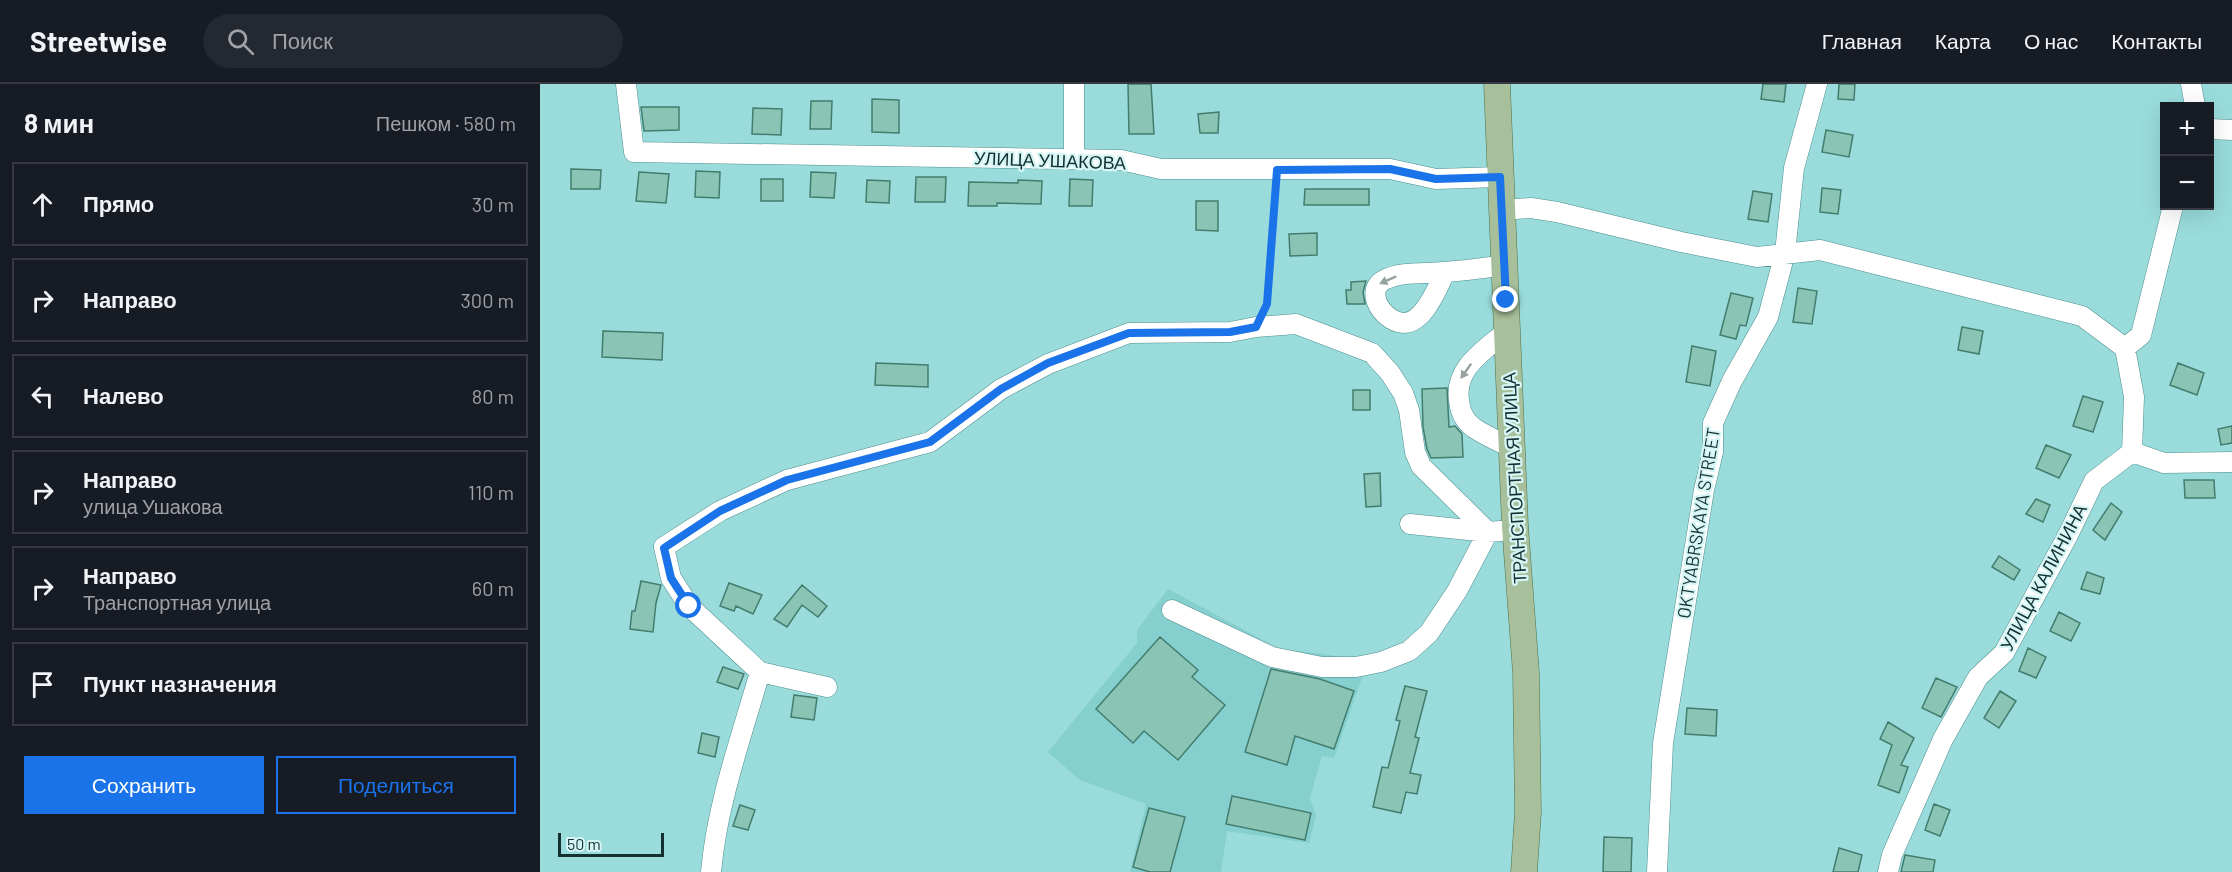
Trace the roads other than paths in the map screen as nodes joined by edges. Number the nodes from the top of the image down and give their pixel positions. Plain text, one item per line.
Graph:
1 (626, 84) edge
2 (1074, 84) edge
3 (1497, 84) edge
4 (1817, 84) edge
5 (2191, 84) edge
6 (2194, 102) edge
7 (2214, 129) edge
8 (2232, 130) edge
9 (1074, 159) junction
10 (1500, 177) junction
11 (1502, 210) junction
12 (2172, 210) edge
13 (1785, 253) junction
14 (1504, 265) junction
15 (1445, 272) dead end
16 (1507, 331) junction
17 (2125, 348) junction
18 (1512, 448) junction
19 (2132, 452) junction
20 (2232, 462) edge
21 (1410, 525) dead end
22 (1515, 530) junction
23 (1488, 532) junction
24 (1172, 610) dead end
25 (760, 672) junction
26 (827, 687) dead end
27 (711, 872) edge
28 (1524, 872) edge
29 (1657, 872) edge
30 (1888, 872) edge

1 - 9 street, УЛИЦА УШАКОВА
2 - 9 street
3 - 10 main road, ТРАНСПОРТНАЯ УЛИЦА
4 - 13 street, OKTYABRSKAYA STREET
5 - 6 street
7 - 8 street
9 - 10 street, УЛИЦА УШАКОВА
10 - 11 main road, ТРАНСПОРТНАЯ УЛИЦА
11 - 13 street
11 - 14 main road, ТРАНСПОРТНАЯ УЛИЦА
12 - 17 street
13 - 17 street
13 - 29 street, OKTYABRSKAYA STREET
14 - 15 street
14 - 16 main road, ТРАНСПОРТНАЯ УЛИЦА
16 - 18 main road, ТРАНСПОРТНАЯ УЛИЦА
16 -> 18 street
17 - 19 street
18 - 22 main road, ТРАНСПОРТНАЯ УЛИЦА
19 - 20 street
19 - 30 street, УЛИЦА КАЛИНИНА
21 - 23 street
22 - 23 street
22 - 28 main road, ТРАНСПОРТНАЯ УЛИЦА
23 - 24 street
23 - 25 street
25 - 26 street
25 - 27 street

